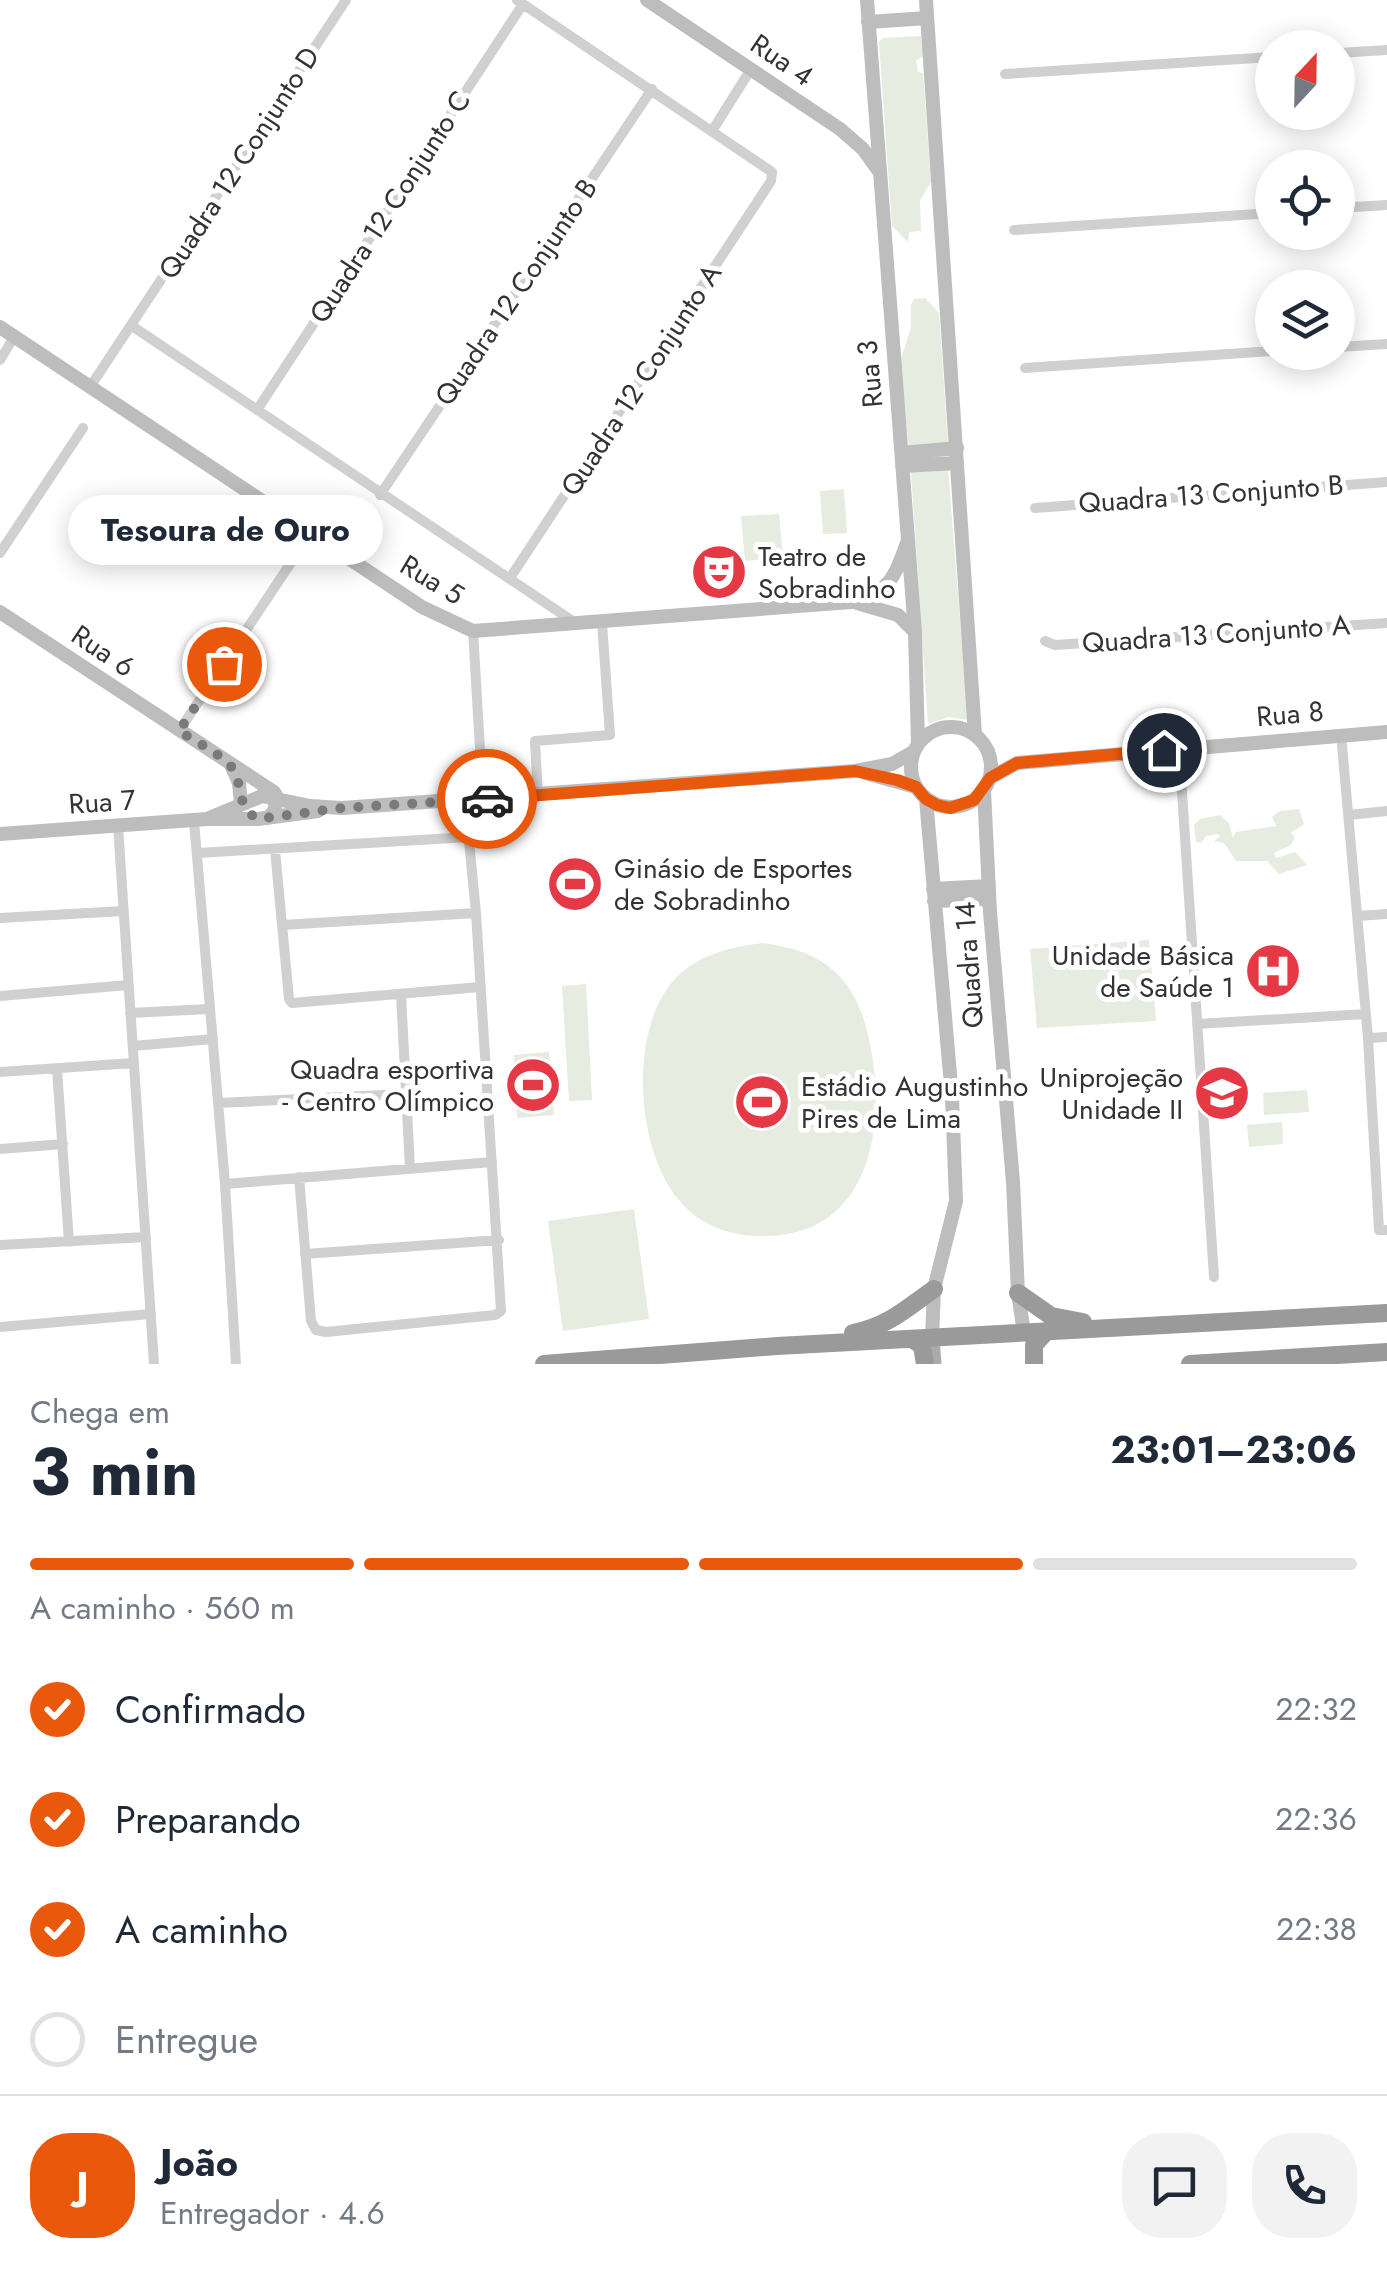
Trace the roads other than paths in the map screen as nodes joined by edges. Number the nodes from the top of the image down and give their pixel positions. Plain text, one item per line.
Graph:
1 (346, 0) edge
2 (647, 0) edge
3 (867, 0) edge
4 (926, 0) edge
5 (520, 2) edge
6 (927, 18) junction
7 (868, 22) junction
8 (1387, 50) edge
9 (1355, 53) edge
10 (1255, 59) edge
11 (751, 69) junction
12 (1005, 74) dead end
13 (652, 89) junction
14 (878, 114) junction
15 (840, 129) junction
16 (712, 130) junction
17 (880, 174) junction
18 (1387, 205) edge
19 (1355, 207) edge
20 (1255, 213) edge
21 (1014, 230) dead end
22 (132, 326) junction
23 (0, 327) edge
24 (14, 337) junction
25 (1387, 344) edge
26 (1355, 346) edge
27 (1255, 353) edge
28 (0, 360) edge
29 (1025, 368) dead end
30 (90, 386) junction
31 (258, 410) junction
32 (84, 428) dead end
33 (957, 455) junction
34 (902, 460) junction
35 (1387, 482) edge
36 (380, 494) junction
37 (1035, 508) dead end
38 (312, 531) junction
39 (906, 543) junction
40 (0, 553) edge
41 (510, 578) junction
42 (851, 602) junction
43 (0, 612) edge
44 (602, 623) junction
45 (1387, 623) edge
46 (578, 624) junction
47 (473, 631) junction
48 (915, 632) junction
49 (1045, 641) dead end
50 (179, 731) junction
51 (1387, 732) edge
52 (1341, 734) junction
53 (980, 741) junction
54 (1195, 746) junction
55 (916, 748) junction
56 (1164, 750) junction
57 (1017, 763) junction
58 (230, 765) junction
59 (855, 771) junction
60 (1181, 773) junction
61 (987, 784) junction
62 (921, 793) junction
63 (538, 796) junction
64 (277, 797) junction
65 (483, 799) junction
66 (465, 800) junction
67 (241, 804) junction
68 (342, 808) junction
69 (1387, 812) edge
70 (1349, 815) junction
71 (263, 819) junction
72 (200, 820) junction
73 (118, 826) junction
74 (0, 834) edge
75 (470, 837) junction
76 (275, 850) junction
77 (198, 854) junction
78 (989, 893) junction
79 (933, 895) junction
80 (123, 911) junction
81 (476, 912) junction
82 (1387, 914) edge
83 (1358, 916) junction
84 (0, 918) edge
85 (283, 925) junction
86 (128, 985) junction
87 (480, 987) junction
88 (401, 994) junction
89 (0, 996) edge
90 (209, 1010) junction
91 (130, 1013) junction
92 (1366, 1014) junction
93 (1197, 1024) junction
94 (1387, 1037) edge
95 (1368, 1038) junction
96 (213, 1039) junction
97 (132, 1046) junction
98 (134, 1063) junction
99 (57, 1069) junction
100 (0, 1072) edge
101 (405, 1094) junction
102 (218, 1102) junction
103 (1381, 1136) edge
104 (62, 1144) junction
105 (0, 1148) edge
106 (492, 1162) junction
107 (410, 1169) junction
108 (299, 1177) junction
109 (225, 1184) junction
110 (1383, 1230) edge
111 (146, 1238) junction
112 (499, 1240) junction
113 (69, 1242) junction
114 (0, 1245) edge
115 (305, 1254) junction
116 (1214, 1278) dead end
117 (934, 1288) junction
118 (1018, 1293) junction
119 (1387, 1313) edge
120 (151, 1314) junction
121 (1184, 1322) junction
122 (0, 1327) edge
123 (1046, 1332) junction
124 (1024, 1333) junction
125 (932, 1338) junction
126 (912, 1339) junction
127 (777, 1346) junction
128 (1387, 1352) edge
129 (154, 1364) edge
130 (236, 1364) edge
131 (544, 1364) edge
132 (925, 1364) edge
133 (934, 1364) edge
134 (1030, 1364) edge
135 (1190, 1364) edge

1 - 22 street, Quadra 12 Conjunto D
2 - 11 main road, Rua 4
3 - 7 main road, Rua 3
4 - 6 main road
5 - 13 street
5 - 31 street, Quadra 12 Conjunto C
6 - 7 main road
6 - 33 main road
7 - 14 main road, Rua 3
8 - 9 street
10 - 12 street
11 - 15 main road, Rua 4
11 - 16 street
13 - 16 street
13 - 36 street, Quadra 12 Conjunto B
14 - 15 main road
14 - 17 main road, Rua 3
15 - 17 main road, Rua 4
16 - 41 street, Quadra 12 Conjunto A
17 - 34 main road, Rua 3
18 - 19 street
20 - 21 street
22 - 30 street, Quadra 12 Conjunto D
22 - 31 street
23 - 24 main road, Rua 5
24 - 28 street
24 - 30 main road, Rua 5
25 - 26 street
27 - 29 street
30 - 38 main road, Rua 5
31 - 36 street
32 - 40 street
33 - 34 main road
33 - 53 main road
34 - 39 main road, Rua 3
35 - 37 street, Quadra 13 Conjunto B
36 - 41 street
38 - 47 main road, Rua 5
38 - 50 street
39 - 42 main road
39 - 48 main road, Rua 3
41 - 46 street
42 - 44 main road, Rua 5
42 - 48 main road
43 - 50 main road, Rua 6
44 - 46 main road, Rua 5
44 - 63 street
45 - 49 street, Quadra 13 Conjunto A
46 - 47 main road, Rua 5
47 - 65 street
48 - 55 main road, Rua 3
50 - 58 main road, Rua 6
51 - 52 main road, Rua 8
52 - 54 main road, Rua 8
52 - 70 street
53 - 55 main road
53 - 57 main road
53 - 61 main road
54 - 56 main road, Rua 8
54 - 60 street
55 - 59 main road, Rua 7
55 - 62 main road
56 - 57 main road, Rua 8
56 - 60 street
57 - 61 main road, Rua 8
58 - 64 main road, Rua 6
58 - 67 main road
59 - 62 main road
59 - 63 main road, Rua 7
60 - 93 street
61 - 62 main road
61 - 78 main road, Quadra 14
62 - 79 main road
63 - 65 main road, Rua 7
64 - 67 main road, Rua 7
64 - 68 main road, Rua 7
64 - 71 main road
65 - 66 main road, Rua 7
66 - 68 main road, Rua 7
66 - 75 street
67 - 71 main road
67 - 72 main road, Rua 7
68 - 71 main road, Rua 7
69 - 70 street
70 - 83 street
71 - 72 main road, Rua 7
72 - 73 main road, Rua 7
72 - 77 street
73 - 74 main road, Rua 7
73 - 80 street
75 - 76 street
75 - 81 street
76 - 77 street
76 - 85 street
77 - 90 street
78 - 79 main road
78 - 118 main road, Quadra 14
79 - 117 main road
80 - 84 street
80 - 86 street
81 - 85 street
81 - 87 street
82 - 83 street
83 - 92 street
85 - 88 street
86 - 89 street
86 - 91 street
87 - 88 street
87 - 106 street
88 - 101 street
90 - 91 street
90 - 96 street
91 - 97 street
92 - 93 street
92 - 95 street
93 - 116 street
94 - 95 street
95 - 103 street
96 - 97 street
96 - 102 street
97 - 98 street
98 - 99 street
98 - 111 street
99 - 100 street
99 - 104 street
101 - 102 street
101 - 107 street
102 - 109 street
103 - 110 street
104 - 105 street
104 - 113 street
106 - 107 street
106 - 112 street
107 - 108 street
108 - 109 street
108 - 115 street
109 - 130 street
111 - 113 street
111 - 120 street
112 - 115 street
112 - 115 street
113 - 114 street
117 - 125 main road
117 - 127 highway
118 - 121 highway
118 - 124 main road, Quadra 14
119 - 121 highway
120 - 122 street
120 - 129 street
121 - 123 highway
123 - 124 highway
123 - 134 highway
124 - 125 highway
124 - 134 main road
125 - 126 highway
125 - 133 main road
126 - 127 highway
126 - 132 highway
127 - 131 highway
128 - 135 highway

